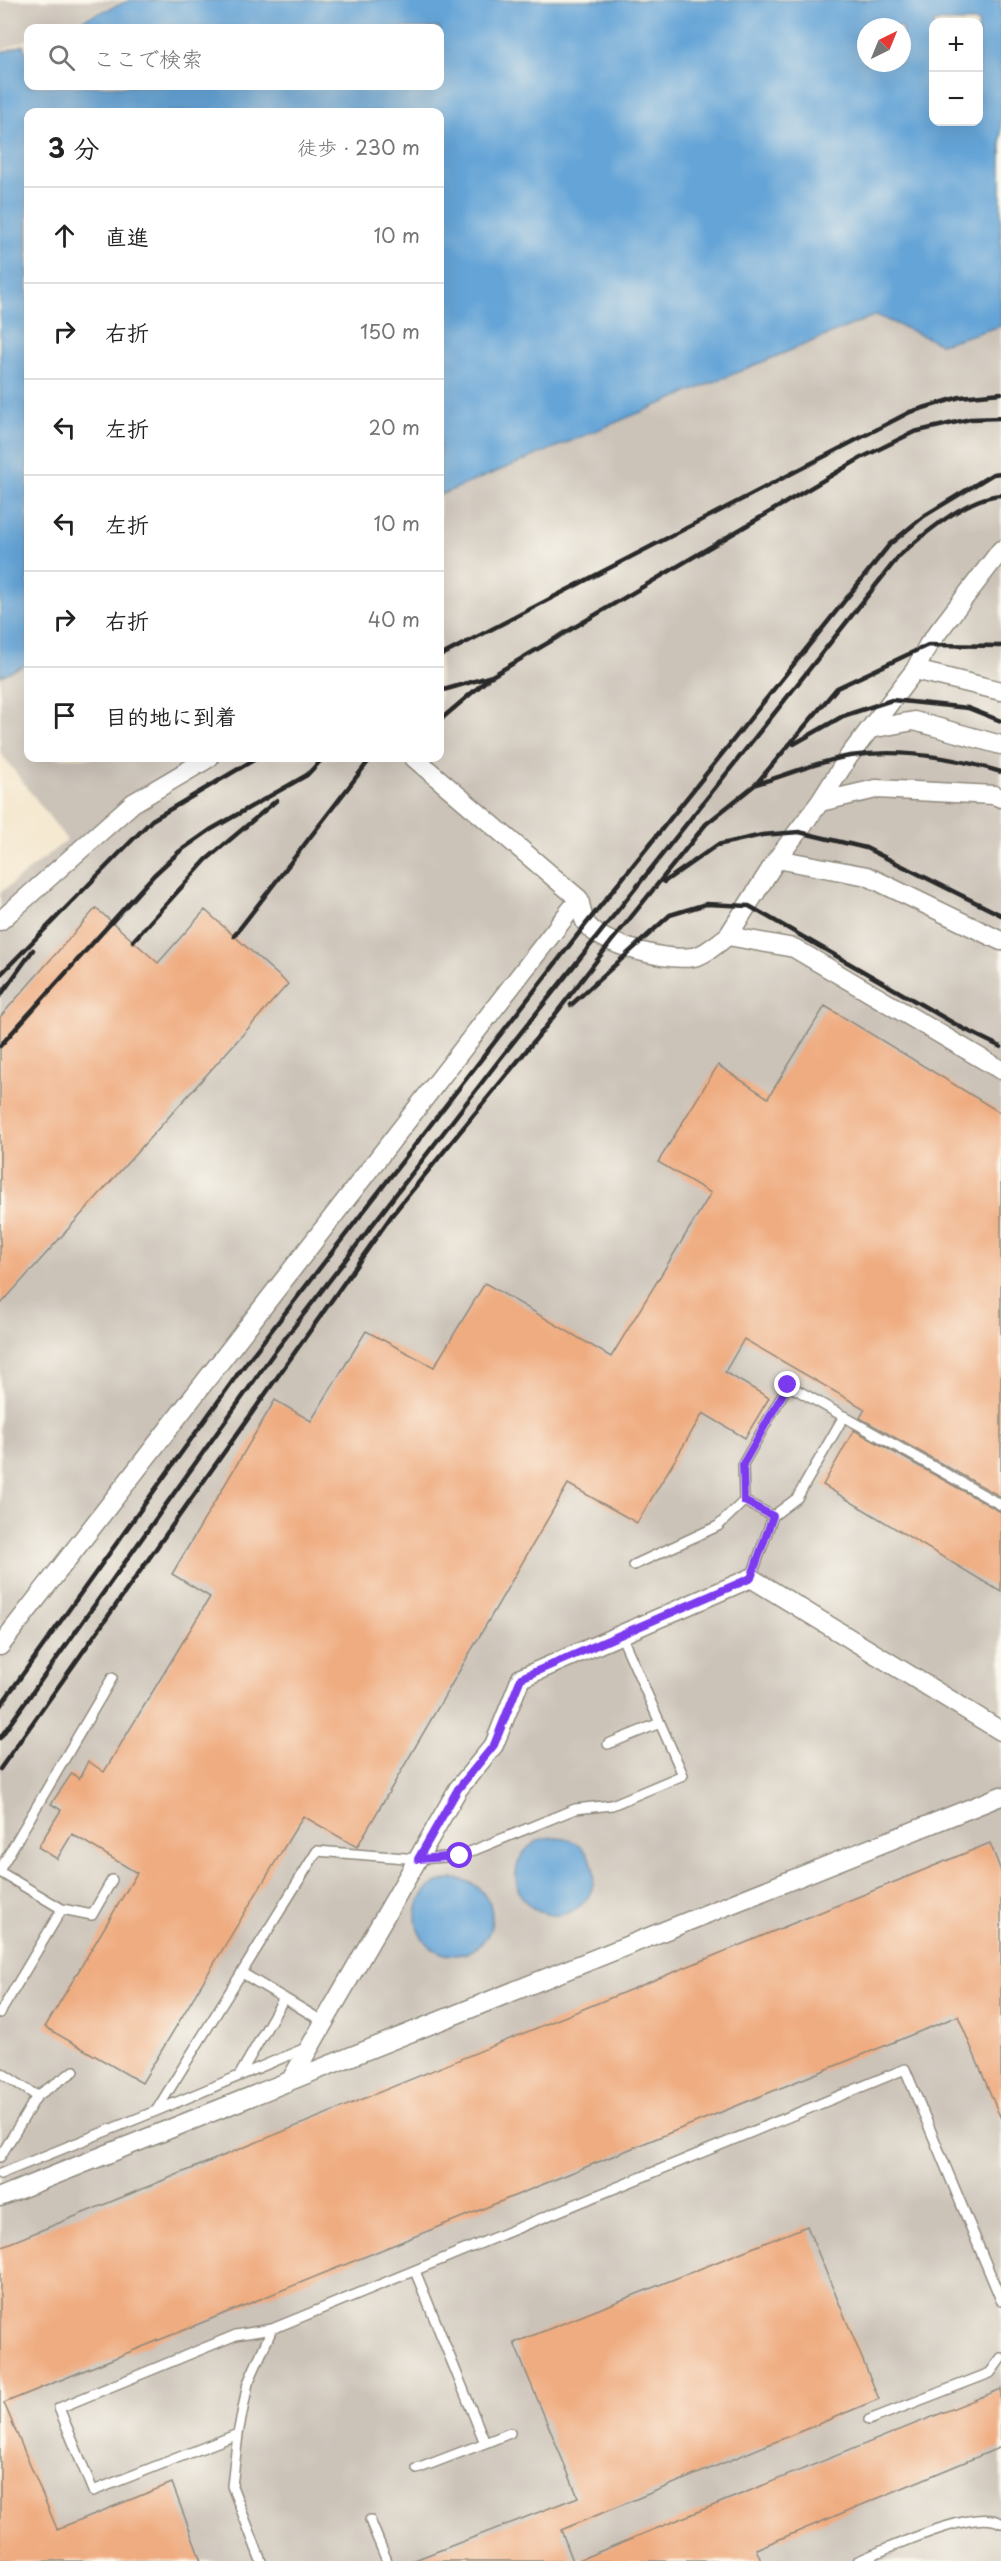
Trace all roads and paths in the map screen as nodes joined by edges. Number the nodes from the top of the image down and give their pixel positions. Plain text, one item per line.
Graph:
1 (1001, 550) edge
2 (915, 670) junction
3 (1001, 691) edge
4 (870, 729) junction
5 (1001, 745) edge
6 (202, 762) edge
7 (419, 762) edge
8 (1001, 798) edge
9 (820, 802) junction
10 (777, 859) junction
11 (579, 899) junction
12 (0, 921) edge
13 (728, 936) junction
14 (1001, 941) edge
15 (1001, 1070) edge
16 (844, 1416) junction
17 (744, 1501) junction
18 (1001, 1505) edge
19 (773, 1516) junction
20 (634, 1565) dead end
21 (751, 1578) junction
22 (621, 1635) junction
23 (0, 1646) edge
24 (112, 1677) dead end
25 (660, 1723) junction
26 (1001, 1731) edge
27 (608, 1744) dead end
28 (1000, 1800) edge
29 (418, 1859) junction
30 (0, 1870) edge
31 (112, 1880) dead end
32 (62, 1909) junction
33 (242, 1972) junction
34 (284, 1998) junction
35 (0, 2013) edge
36 (324, 2022) junction
37 (310, 2046) junction
38 (74, 2071) dead end
39 (0, 2072) edge
40 (239, 2076) junction
41 (292, 2078) junction
42 (37, 2096) junction
43 (156, 2111) junction
44 (0, 2157) edge
45 (0, 2174) edge
46 (0, 2197) edge
47 (415, 2271) junction
48 (1001, 2300) edge
49 (272, 2329) junction
50 (1001, 2358) edge
51 (869, 2420) dead end
52 (510, 2433) dead end
53 (238, 2434) junction
54 (485, 2443) junction
55 (417, 2469) dead end
56 (370, 2520) dead end
57 (1001, 2523) edge
58 (261, 2561) edge
59 (387, 2561) edge
60 (858, 2561) edge

1 - 2 street
2 - 3 street
2 - 4 street
4 - 5 street
4 - 9 street
6 - 12 street
7 - 11 street
8 - 9 street
9 - 10 street
10 - 13 street
10 - 14 street
11 - 13 street
11 - 23 street
13 - 15 street
16 - 17 lane
16 - 18 lane
16 - 19 lane
17 - 19 lane
17 - 20 lane
19 - 21 lane
21 - 22 street
21 - 26 street
22 - 25 lane
22 - 29 street
24 - 30 lane
25 - 27 lane
25 - 29 lane
28 - 41 street
29 - 33 lane
29 - 36 street
30 - 32 lane
31 - 32 lane
32 - 35 lane
33 - 34 lane
33 - 43 lane
34 - 36 lane
34 - 40 lane
36 - 37 street
37 - 40 lane
37 - 41 street
38 - 42 lane
39 - 42 lane
40 - 43 lane
41 - 46 street
42 - 44 lane
43 - 45 lane
47 - 48 lane
47 - 49 lane
47 - 54 lane
49 - 53 lane
49 - 53 lane
50 - 51 lane
52 - 54 lane
53 - 58 lane
54 - 55 lane
56 - 59 lane
57 - 60 lane

